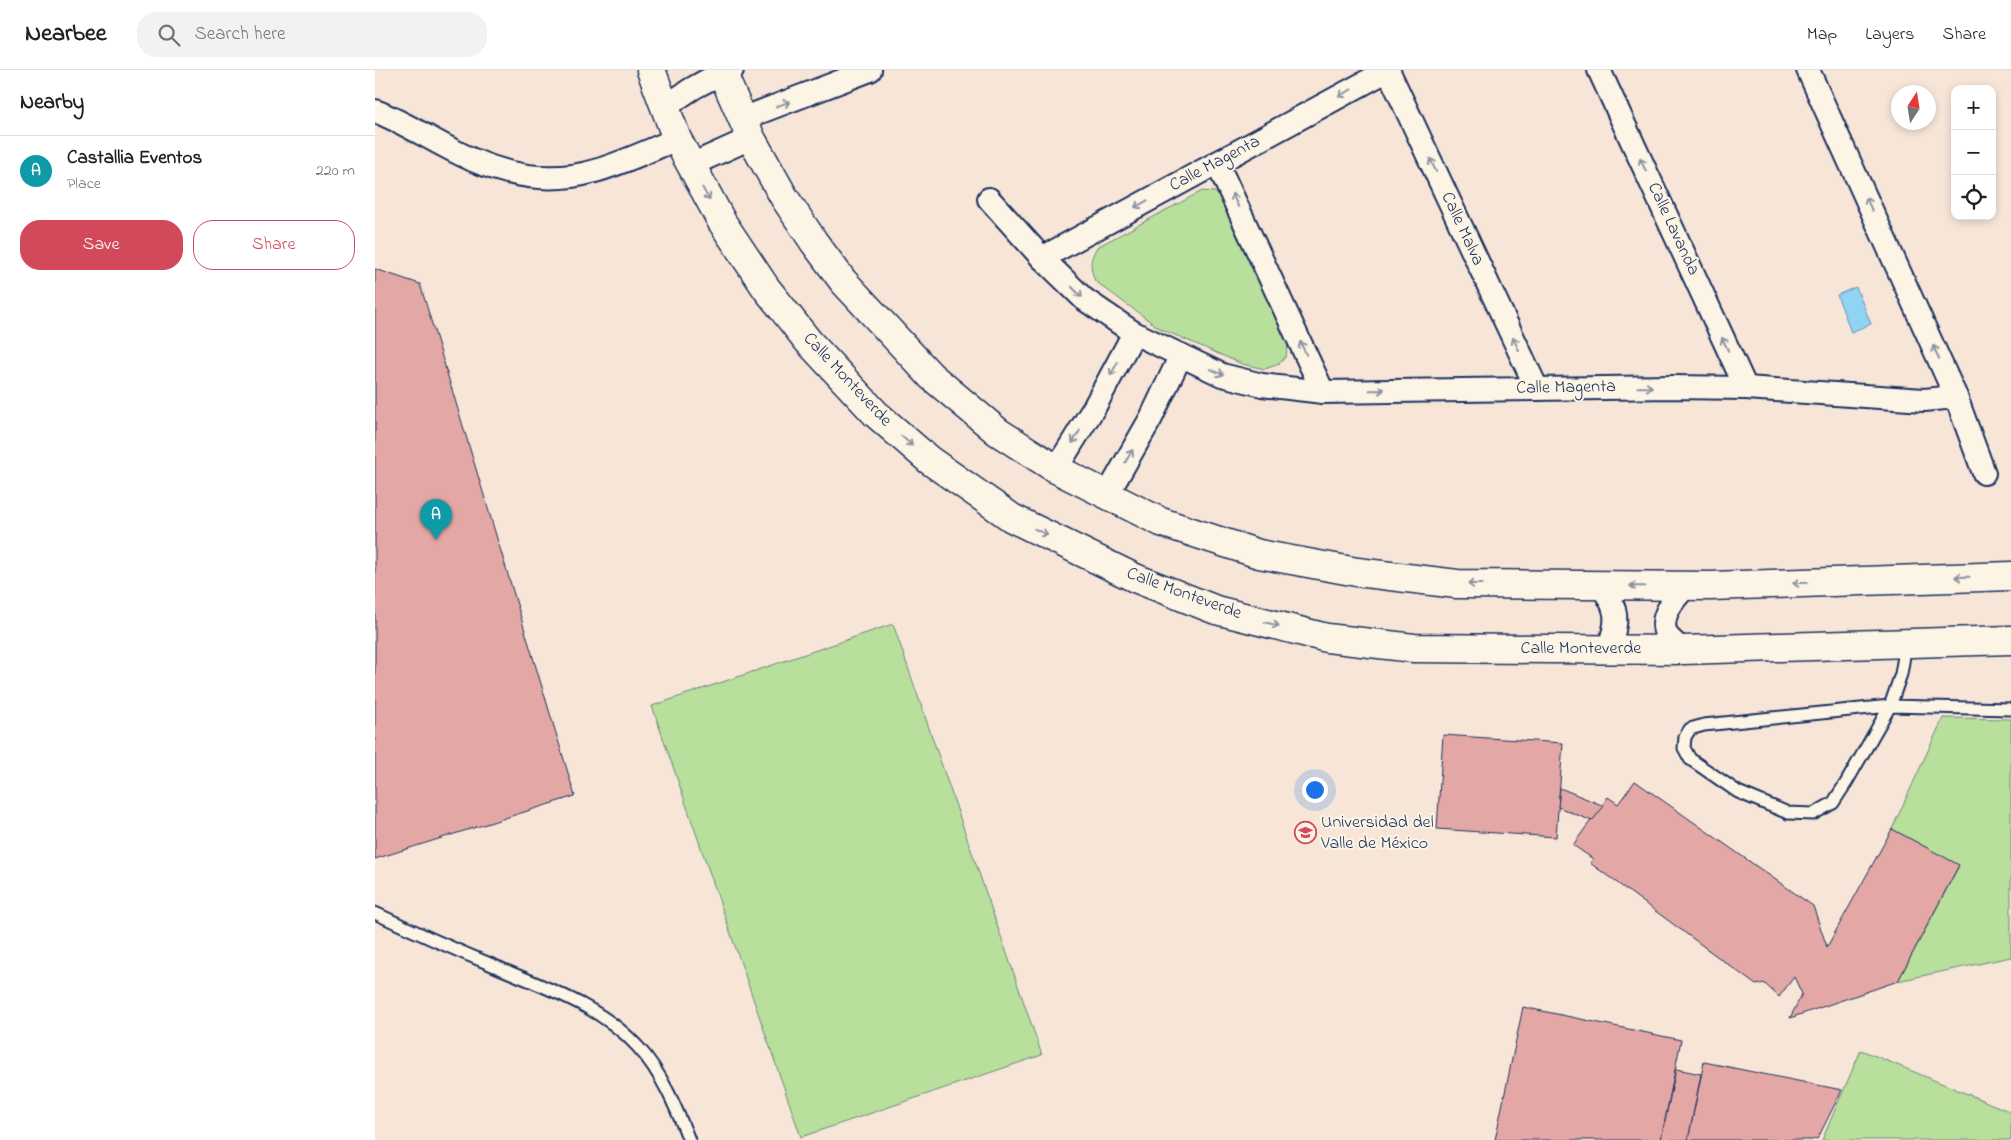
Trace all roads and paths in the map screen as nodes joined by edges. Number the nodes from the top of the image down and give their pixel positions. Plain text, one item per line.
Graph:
1 (651, 70) edge
2 (870, 70) edge
3 (1388, 70) edge
4 (1599, 70) edge
5 (1808, 70) edge
6 (725, 71) edge
7 (664, 109) junction
8 (375, 111) edge
9 (747, 128) junction
10 (677, 139) junction
11 (1217, 163) junction
12 (691, 165) junction
13 (989, 200) dead end
14 (1042, 258) junction
15 (1134, 333) junction
16 (1181, 355) junction
17 (1746, 388) junction
18 (1537, 389) junction
19 (1323, 392) junction
20 (1956, 396) junction
21 (1056, 469) junction
22 (1984, 473) dead end
23 (1107, 495) junction
24 (2011, 576) edge
25 (1600, 585) junction
26 (1687, 586) junction
27 (2011, 640) edge
28 (1906, 644) junction
29 (1608, 649) junction
30 (1683, 650) junction
31 (1890, 706) junction
32 (2011, 709) edge
33 (375, 913) edge
34 (689, 1140) edge

1 - 7 main road, Calle Monteverde
9 -> 2 street
3 -> 11 street, Calle Magenta
18 -> 3 street, Calle Malva
17 -> 4 street, Calle Lavanda
20 -> 5 street
6 - 7 street
6 - 9 main road
7 - 10 main road, Calle Monteverde
8 - 10 street
9 - 12 street
9 - 21 main road
10 - 12 main road, Calle Monteverde
11 -> 14 street, Calle Magenta
19 -> 11 street
12 -> 29 main road, Calle Monteverde
13 - 14 street, Calle Magenta
14 -> 15 street, Calle Magenta
15 - 16 street, Calle Magenta
15 -> 21 street
16 -> 19 street, Calle Magenta
23 -> 16 street
18 -> 17 street, Calle Magenta
17 - 20 street, Calle Magenta
19 -> 18 street, Calle Magenta
20 - 22 street
21 - 23 main road
25 -> 23 main road
24 -> 26 main road
26 -> 25 main road
25 - 29 street
26 - 30 street
27 - 28 main road, Calle Monteverde
28 - 30 main road, Calle Monteverde
28 - 31 lane
29 - 30 main road, Calle Monteverde
31 - 31 lane
31 - 32 lane
33 - 34 lane

